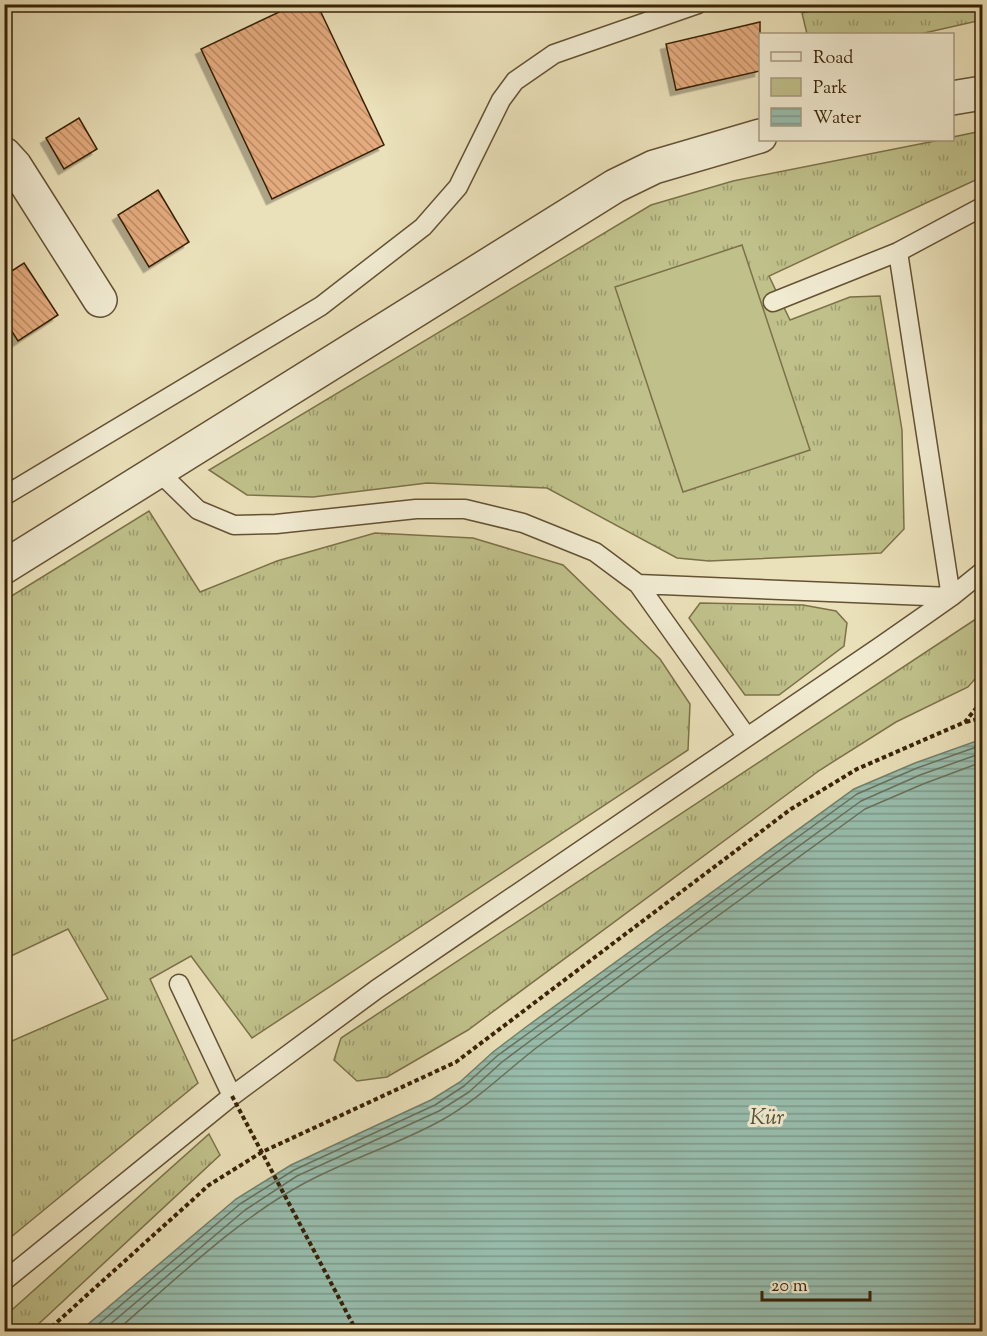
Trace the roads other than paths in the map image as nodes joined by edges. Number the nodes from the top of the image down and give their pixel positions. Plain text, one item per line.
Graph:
1 (698, 4) edge
2 (982, 93) edge
3 (954, 98) edge
4 (759, 136) edge
5 (4, 154) edge
6 (982, 207) edge
7 (898, 252) junction
8 (100, 300) dead end
9 (773, 302) dead end
10 (158, 471) junction
11 (4, 496) edge
12 (4, 567) edge
13 (982, 572) edge
14 (638, 584) junction
15 (951, 597) junction
16 (747, 737) junction
17 (179, 984) dead end
18 (232, 1096) junction
19 (4, 1281) edge

1 - 11 lane
2 - 3 street
4 - 10 street
5 - 8 street
6 - 7 lane
7 - 9 lane
7 - 15 lane
10 - 12 street
10 - 14 lane
13 - 15 lane
14 - 15 lane
14 - 16 lane
15 - 16 lane
16 - 18 lane
17 - 18 lane
18 - 19 lane

